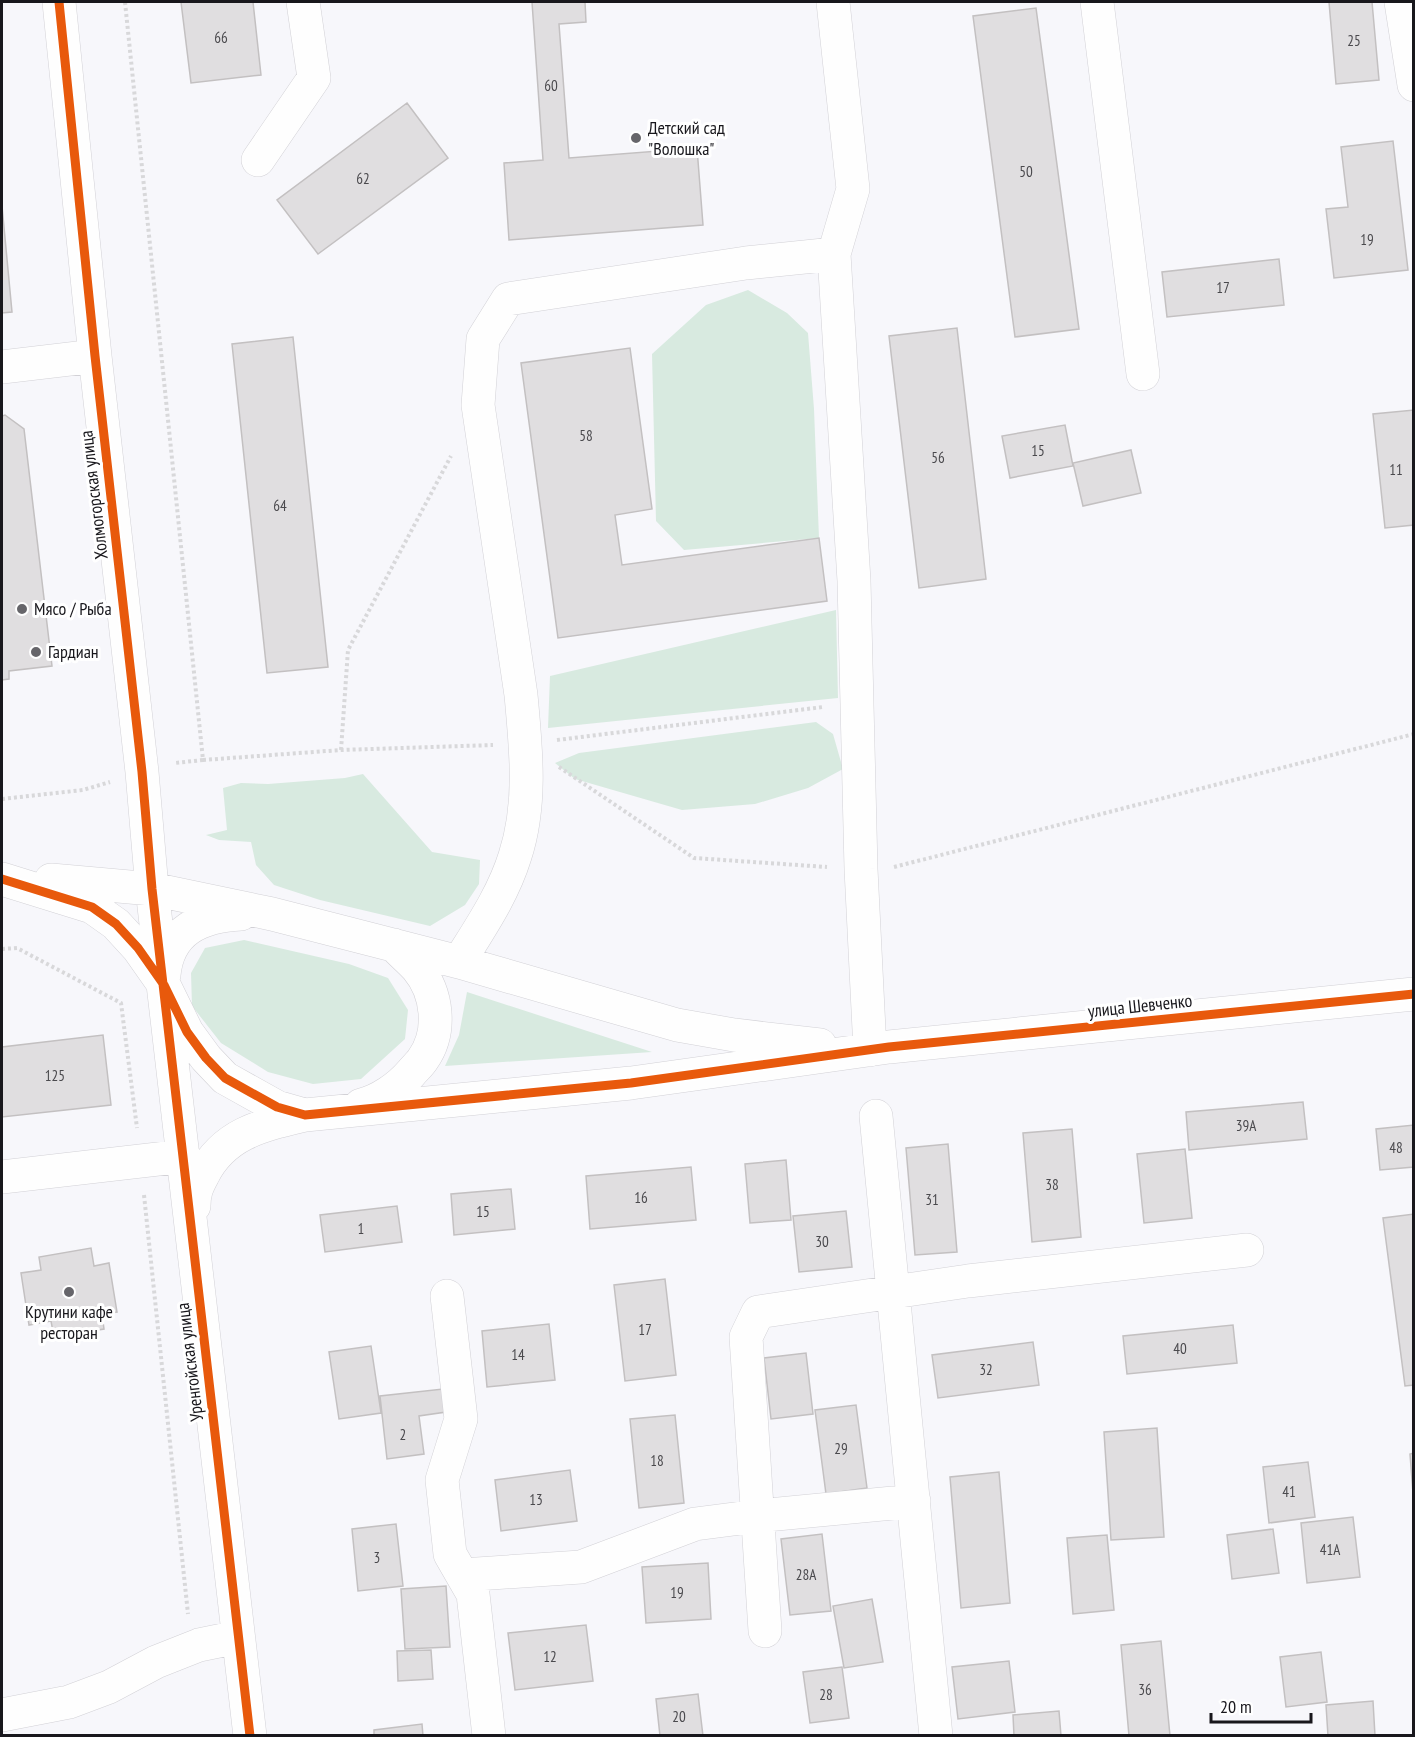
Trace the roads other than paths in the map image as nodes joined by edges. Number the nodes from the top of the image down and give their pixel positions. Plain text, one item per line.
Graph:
1 (58, 2) edge
2 (303, 2) edge
3 (833, 2) edge
4 (1097, 2) edge
5 (1401, 2) edge
6 (1413, 85) edge
7 (258, 160) dead end
8 (834, 254) junction
9 (95, 356) junction
10 (2, 367) edge
11 (1143, 374) dead end
12 (2, 879) edge
13 (152, 888) junction
14 (272, 914) junction
15 (394, 945) junction
16 (459, 963) junction
17 (164, 985) junction
18 (1413, 994) edge
19 (870, 1050) junction
20 (317, 1114) junction
21 (876, 1116) dead end
22 (184, 1156) junction
23 (2, 1177) edge
24 (192, 1238) junction
25 (1247, 1250) dead end
26 (894, 1292) junction
27 (447, 1296) dead end
28 (914, 1501) junction
29 (757, 1516) junction
30 (462, 1575) junction
31 (765, 1631) dead end
32 (238, 1638) junction
33 (2, 1715) edge
34 (250, 1736) edge
35 (489, 1736) edge
36 (936, 1736) edge

1 - 9 street, Холмогорская улица
2 - 7 street
3 - 8 street
4 - 11 street
5 - 6 street
8 - 16 street
8 - 19 street
9 - 10 street
9 - 13 street, Холмогорская улица
12 - 13 street
12 - 17 street
13 - 14 street
13 - 17 street, Холмогорская улица
14 - 15 street
14 - 17 street
15 - 16 street
15 - 20 street
16 - 19 street
17 - 20 street
17 - 22 street, Уренгойская улица
18 - 19 street, улица Шевченко
19 - 20 street
20 - 24 street
21 - 26 street
22 - 23 street
22 - 24 street, Уренгойская улица
24 - 32 street, Уренгойская улица
25 - 26 street
26 - 28 street
26 - 29 street
27 - 30 street
28 - 29 street
28 - 36 street
29 - 30 street
29 - 31 street
30 - 35 street
32 - 33 street
32 - 34 street, Уренгойская улица

